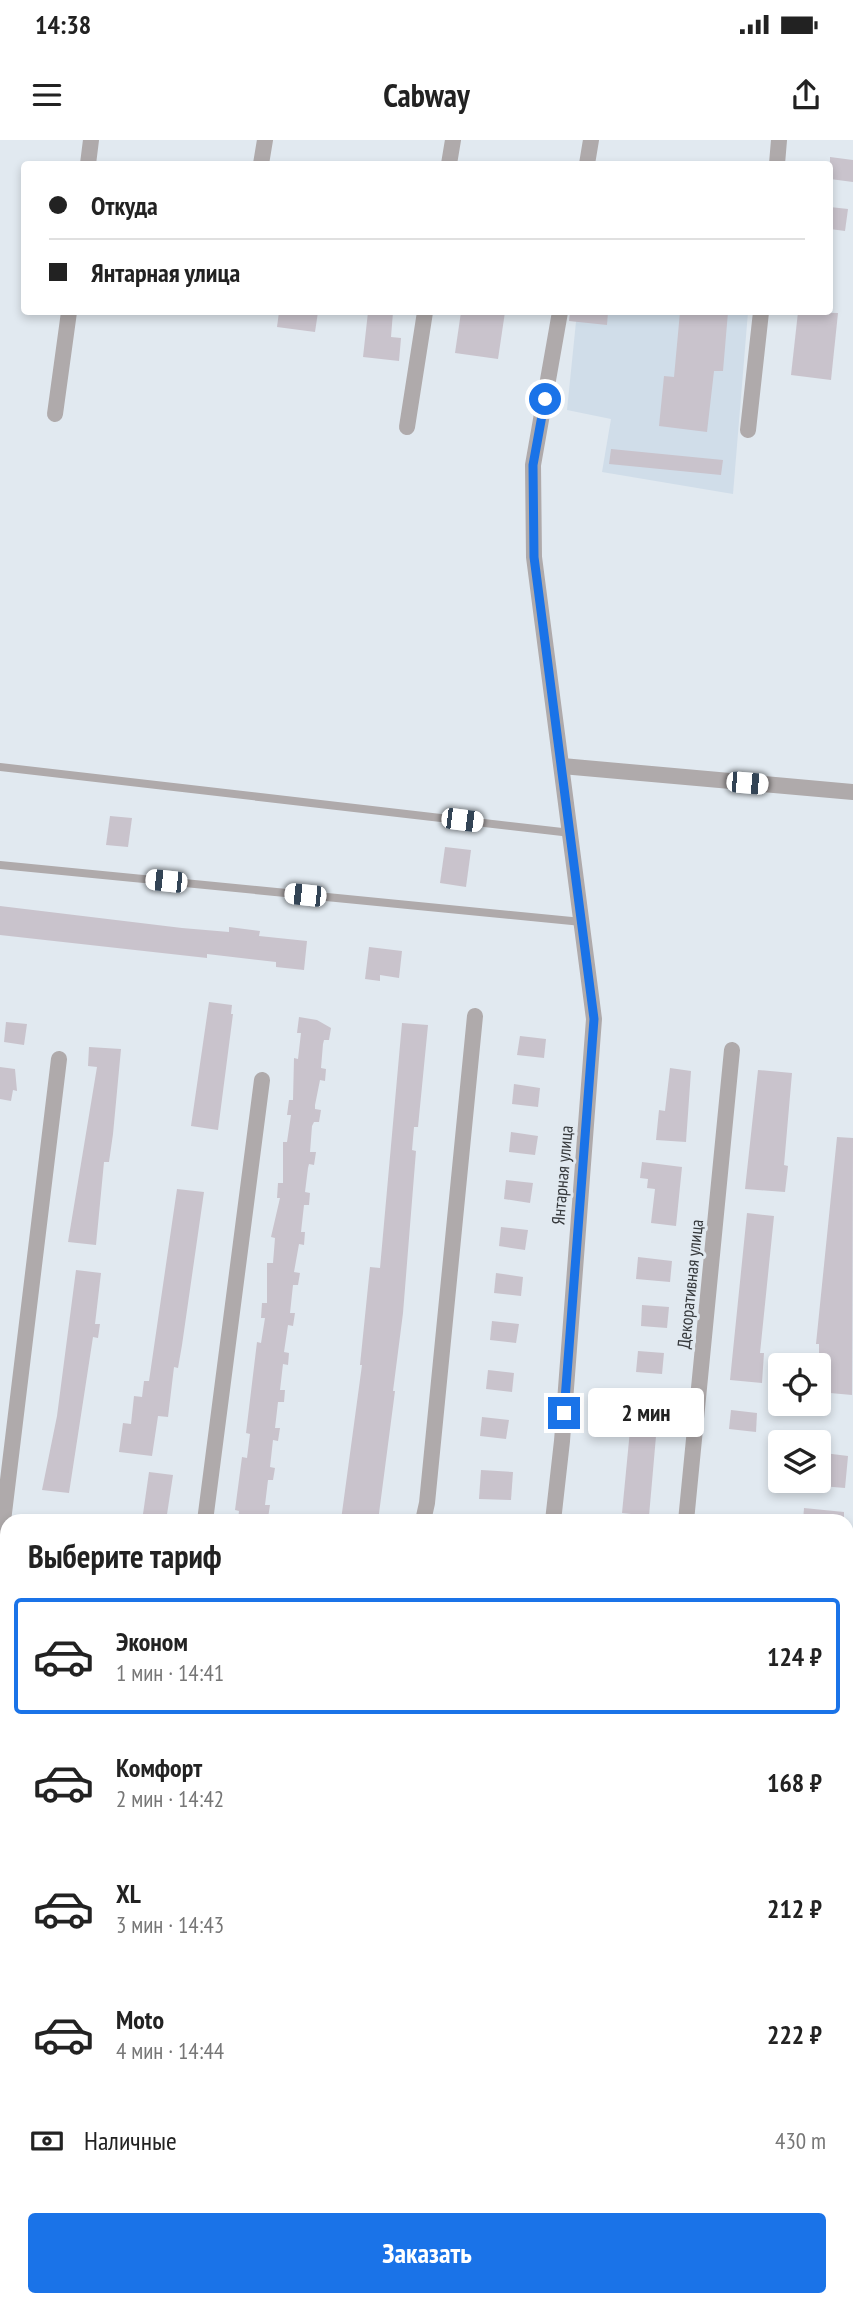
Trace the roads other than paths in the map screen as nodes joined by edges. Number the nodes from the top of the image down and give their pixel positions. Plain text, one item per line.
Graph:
1 (91, 140) edge
2 (265, 140) edge
3 (453, 140) edge
4 (591, 140) edge
5 (779, 140) edge
6 (88, 161) edge
7 (262, 161) edge
8 (450, 161) edge
9 (588, 161) edge
10 (777, 161) edge
11 (69, 315) edge
12 (425, 315) edge
13 (560, 315) edge
14 (761, 315) edge
15 (55, 414) dead end
16 (407, 427) dead end
17 (748, 430) dead end
18 (562, 766) junction
19 (0, 767) edge
20 (853, 792) edge
21 (571, 833) junction
22 (0, 864) edge
23 (582, 922) junction
24 (475, 1016) dead end
25 (732, 1050) dead end
26 (59, 1059) dead end
27 (262, 1080) dead end
28 (4, 1514) edge
29 (206, 1514) edge
30 (425, 1514) edge
31 (554, 1514) edge
32 (687, 1514) edge

1 - 6 street
2 - 7 street
3 - 8 street
4 - 9 street
5 - 10 street
11 - 15 street
12 - 16 street
13 - 18 street, Янтарная улица
14 - 17 street
18 - 20 street
18 - 21 street, Янтарная улица
19 - 21 lane
21 - 23 street, Янтарная улица
22 - 23 lane
23 - 31 street, Янтарная улица
24 - 30 street
25 - 32 street, Декоративная улица
26 - 28 street
27 - 29 street

